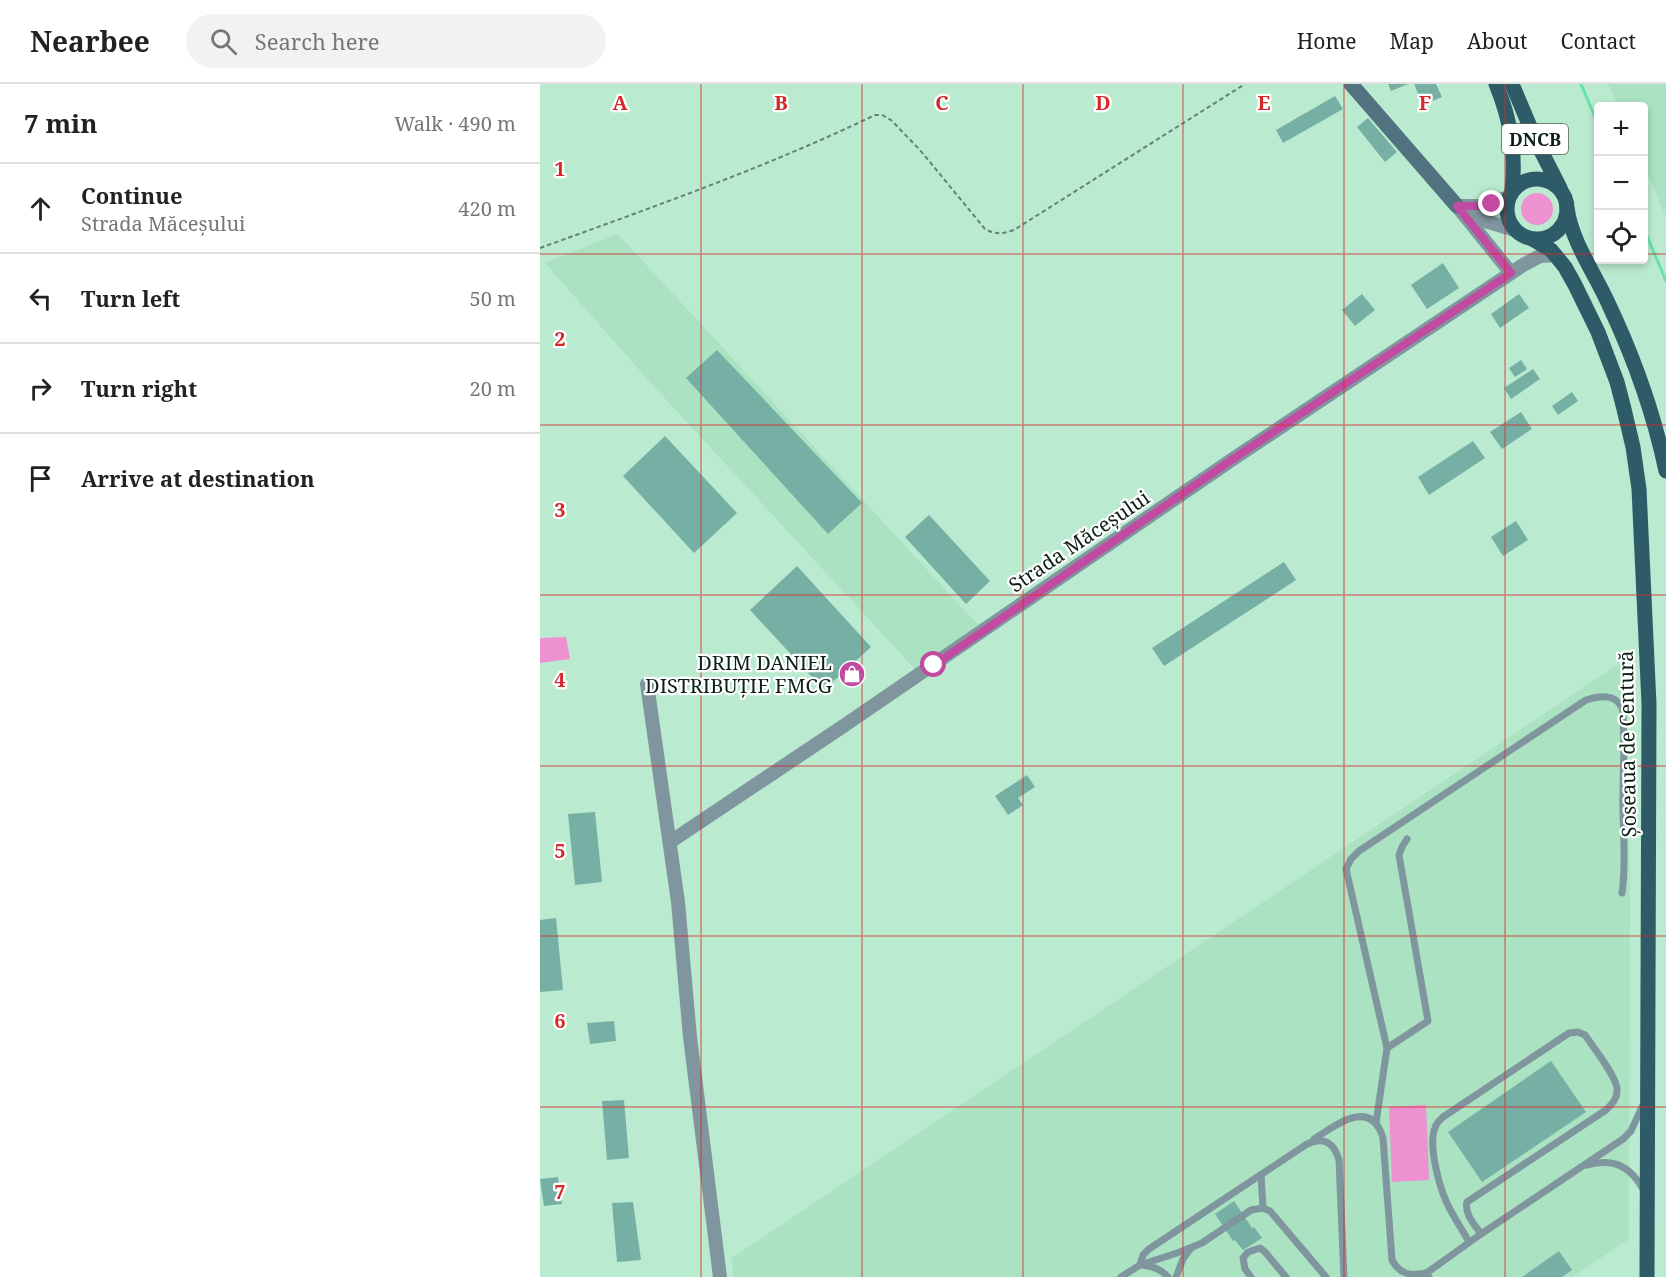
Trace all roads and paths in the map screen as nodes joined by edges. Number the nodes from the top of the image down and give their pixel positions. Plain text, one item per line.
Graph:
1 (1245, 84) edge
2 (1351, 84) edge
3 (1496, 84) edge
4 (1512, 84) edge
5 (1562, 191) junction
6 (1511, 194) junction
7 (1457, 206) junction
8 (1568, 208) junction
9 (1515, 230) junction
10 (1534, 240) junction
11 (540, 248) edge
12 (1556, 255) junction
13 (1511, 273) junction
14 (1663, 448) edge
15 (1666, 471) edge
16 (647, 684) dead end
17 (1407, 839) dead end
18 (670, 842) junction
19 (1622, 893) dead end
20 (1387, 1048) junction
21 (1648, 1091) junction
22 (1376, 1124) junction
23 (1307, 1144) junction
24 (1579, 1167) junction
25 (1261, 1175) junction
26 (1647, 1197) junction
27 (1263, 1208) junction
28 (1481, 1234) junction
29 (1469, 1242) junction
30 (1191, 1248) junction
31 (1140, 1265) junction
32 (1425, 1276) edge
33 (720, 1277) edge
34 (1121, 1277) edge
35 (1168, 1277) edge
36 (1176, 1277) edge
37 (1251, 1277) edge
38 (1286, 1277) edge
39 (1326, 1277) edge
40 (1344, 1277) edge
41 (1647, 1277) edge

1 - 11 path
2 - 7 street
3 - 6 main road, DNCB
4 - 5 main road, DNCB
5 - 6 main road, DNCB
5 - 8 main road, DNCB
6 - 7 street
6 - 9 main road, DNCB
7 - 9 street
7 - 13 street
8 - 10 main road
8 - 14 main road, DNCB
9 - 10 main road, Șoseaua de Centură
10 - 12 main road, Șoseaua de Centură
12 - 13 street, Strada Măceșului
12 - 21 main road, Șoseaua de Centură
13 - 18 street, Strada Măceșului
14 - 15 main road, DNCB
16 - 18 street
17 - 20 lane
18 - 33 street
19 - 20 lane
20 - 22 lane
21 - 24 lane
21 - 26 main road, Șoseaua de Centură
22 - 23 lane
22 - 32 lane
23 - 25 lane
23 - 40 lane
24 - 26 lane
24 - 28 lane
25 - 27 lane
25 - 31 lane
26 - 41 main road, Șoseaua de Centură
27 - 30 lane
27 - 39 lane
28 - 29 lane
28 - 29 lane
29 - 32 lane
30 - 31 lane
30 - 36 lane
31 - 34 lane
31 - 35 lane
37 - 38 lane

